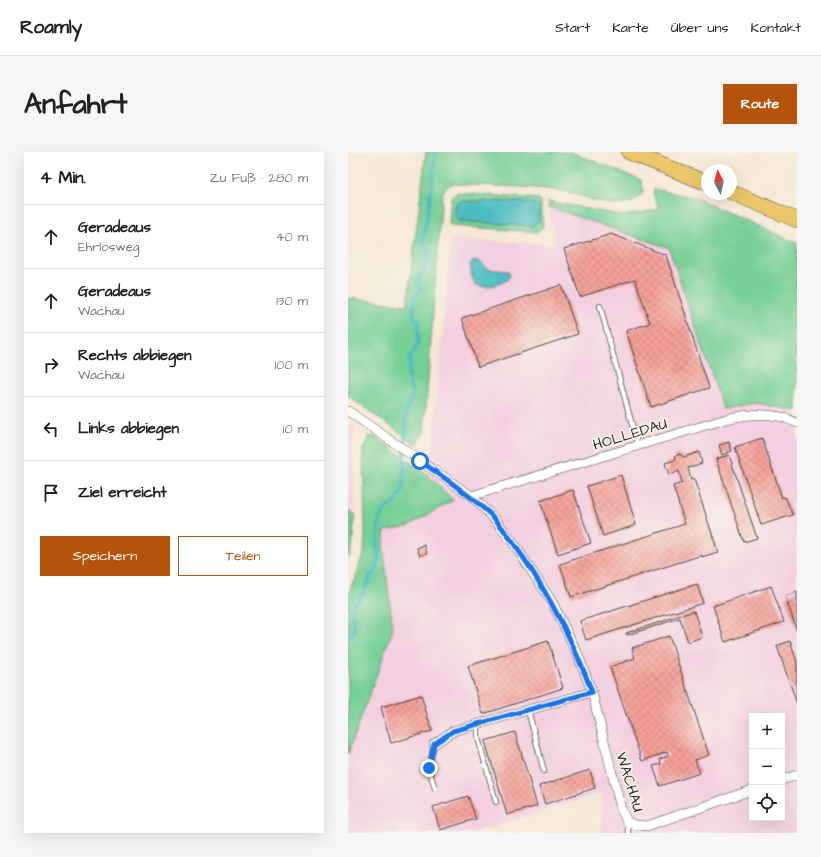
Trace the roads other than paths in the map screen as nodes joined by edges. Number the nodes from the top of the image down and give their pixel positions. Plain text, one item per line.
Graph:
1 (629, 152) edge
2 (701, 181) edge
3 (737, 195) edge
4 (797, 220) edge
5 (600, 306) dead end
6 (348, 411) edge
7 (797, 423) edge
8 (638, 447) junction
9 (471, 496) junction
10 (592, 692) junction
11 (528, 710) junction
12 (478, 724) junction
13 (434, 744) joint
14 (544, 771) dead end
15 (797, 775) edge
16 (785, 779) edge
17 (435, 789) dead end
18 (749, 791) edge
19 (496, 802) dead end
20 (627, 822) junction
21 (628, 833) edge

1 - 2 main road
3 - 4 main road
5 - 8 lane
6 - 9 street, WACHAU
7 - 8 street, HOLLEDAU
8 - 9 street, HOLLEDAU
9 - 10 street, WACHAU
10 - 11 street
10 - 20 street, WACHAU
11 - 12 street
11 - 14 lane
12 - 13 street
12 - 19 lane
13 - 17 lane
15 - 16 street
18 - 20 street, WACHAU
20 - 21 lane

